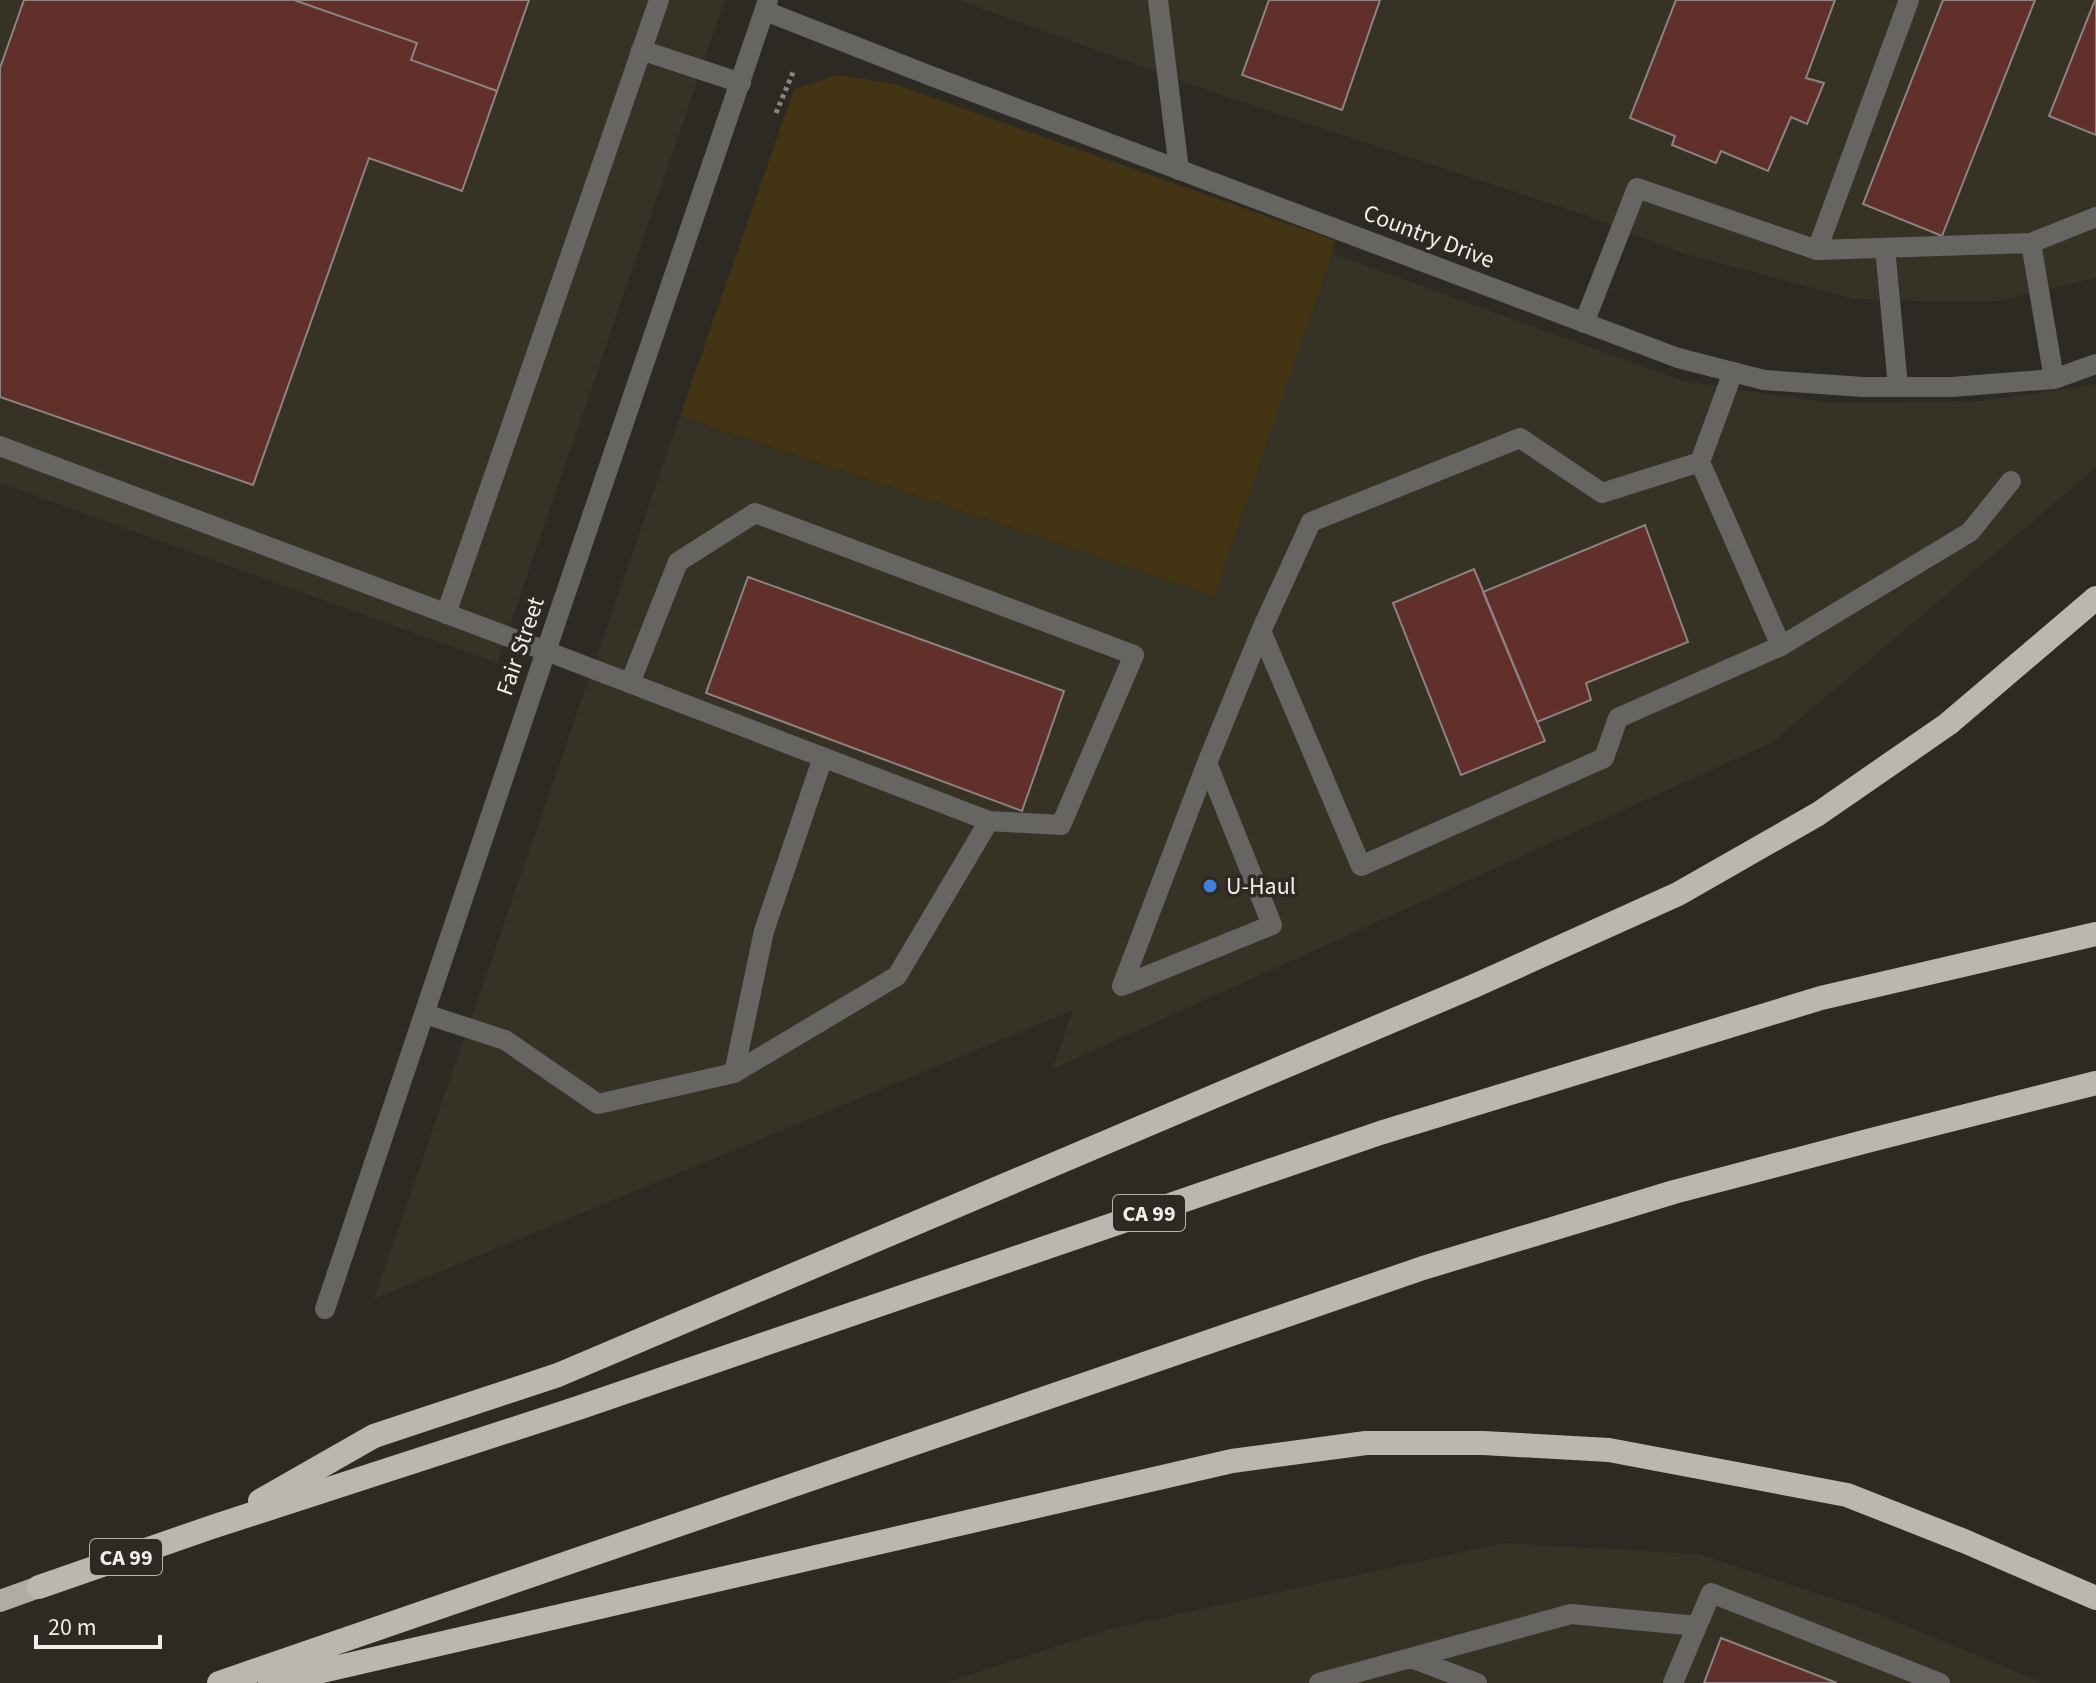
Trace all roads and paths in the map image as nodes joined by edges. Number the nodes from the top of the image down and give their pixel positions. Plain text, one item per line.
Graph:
1 (659, 0) edge
2 (1158, 0) edge
3 (1909, 0) edge
4 (766, 6) edge
5 (641, 50) junction
6 (794, 70) dead end
7 (741, 83) junction
8 (776, 113) dead end
9 (1179, 170) junction
10 (2096, 217) edge
11 (2031, 243) junction
12 (1885, 248) junction
13 (1817, 250) junction
14 (1584, 323) junction
15 (2096, 364) edge
16 (1733, 372) junction
17 (2054, 379) junction
18 (1898, 386) junction
19 (0, 446) edge
20 (1700, 462) junction
21 (2011, 481) dead end
22 (2096, 598) edge
23 (446, 614) junction
24 (1261, 631) junction
25 (1781, 646) junction
26 (546, 651) junction
27 (630, 683) junction
28 (823, 757) junction
29 (1207, 763) junction
30 (989, 821) junction
31 (2096, 934) edge
32 (425, 1014) junction
33 (734, 1073) junction
34 (2096, 1083) edge
35 (325, 1309) dead end
36 (212, 1527) junction
37 (39, 1587) joint
38 (2096, 1598) edge
39 (0, 1601) edge
40 (1697, 1626) junction
41 (1411, 1658) junction
42 (219, 1683) edge
43 (270, 1683) edge
44 (1319, 1683) edge
45 (1477, 1683) edge
46 (1673, 1683) edge
47 (1940, 1683) edge

1 - 5 street
2 - 9 street
3 - 13 street
4 - 7 street, Fair Street
4 - 9 street, Country Drive
5 - 7 street
5 - 23 street
6 - 8 path
7 - 26 street, Fair Street
9 - 14 street, Country Drive
10 - 11 street
11 - 12 street
11 - 17 street
12 - 13 street
12 - 18 street
13 - 14 street
14 - 16 street, Country Drive
15 - 17 street, Country Drive
16 - 18 street, Country Drive
16 - 20 street
17 - 18 street, Country Drive
19 - 23 street
20 - 24 street
20 - 25 street
21 - 25 street
22 - 36 highway
23 - 26 street
24 - 25 street
24 - 29 street
26 - 27 street
26 - 32 street, Fair Street
27 - 28 street
27 - 30 street
28 - 30 street
28 - 33 street
29 - 29 street
30 - 33 street
31 - 36 highway, CA 99
32 - 33 street
32 - 35 street, Fair Street
34 - 42 highway
36 - 37 highway, CA 99
37 - 39 highway, CA 99
38 - 43 highway
40 - 41 street
40 - 46 street
40 - 47 street
41 - 44 street
41 - 45 street

